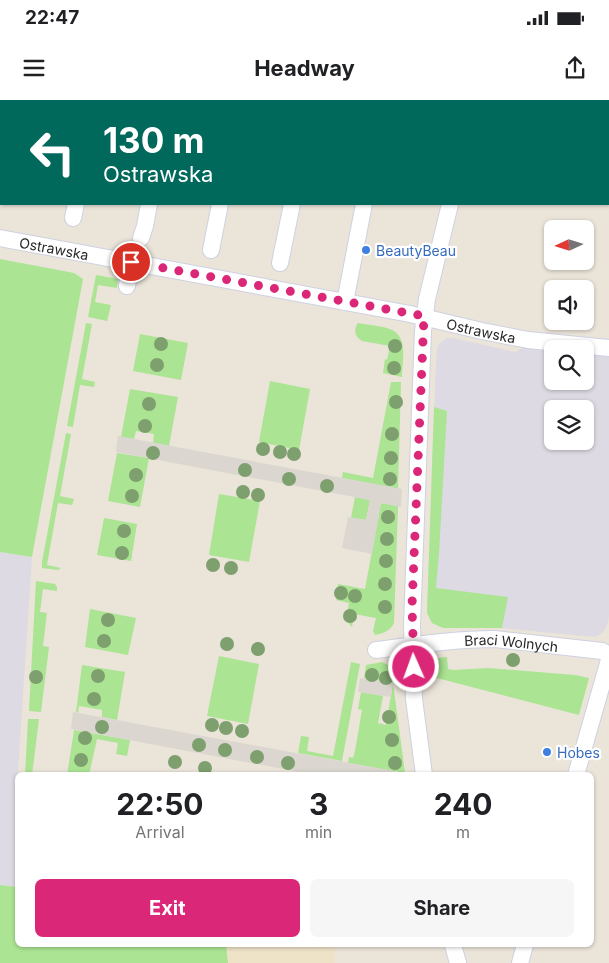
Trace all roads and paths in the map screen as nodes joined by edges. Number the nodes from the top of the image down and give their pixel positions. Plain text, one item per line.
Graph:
1 (149, 205) edge
2 (220, 205) edge
3 (292, 205) edge
4 (364, 205) edge
5 (450, 205) edge
6 (0, 238) edge
7 (141, 238) dead end
8 (211, 250) dead end
9 (131, 262) junction
10 (280, 263) dead end
11 (127, 286) dead end
12 (345, 302) junction
13 (424, 316) junction
14 (609, 348) edge
15 (413, 645) junction
16 (376, 650) dead end
17 (609, 655) edge
18 (609, 660) edge
19 (424, 772) edge
20 (577, 772) edge
21 (454, 947) edge
22 (524, 947) edge
23 (458, 963) edge
24 (520, 963) edge

1 - 7 street
2 - 8 street
3 - 10 street
4 - 12 street
5 - 13 street
6 - 9 street, Ostrawska
9 - 11 street
9 - 12 street, Ostrawska
12 - 13 street, Ostrawska
13 - 14 street, Ostrawska
13 - 15 street
15 - 16 street, Braci Wolnych
15 - 17 street, Braci Wolnych
15 - 19 street
18 - 20 street
21 - 23 street
22 - 24 street

